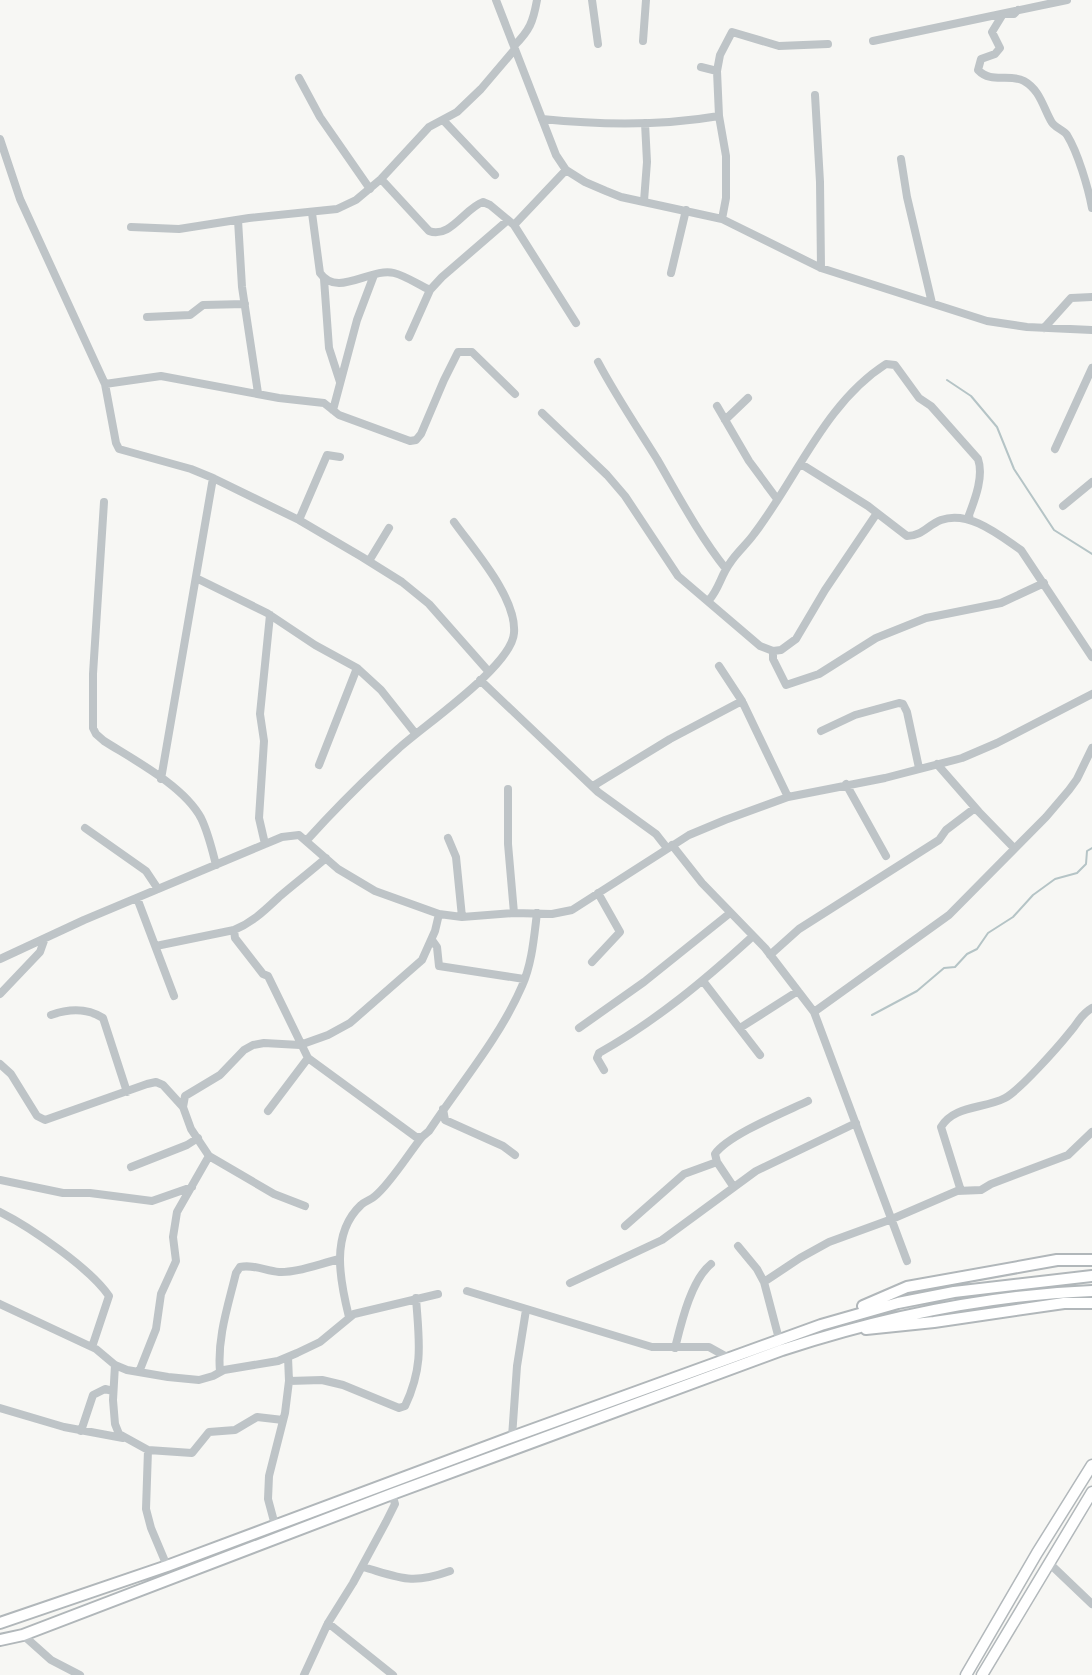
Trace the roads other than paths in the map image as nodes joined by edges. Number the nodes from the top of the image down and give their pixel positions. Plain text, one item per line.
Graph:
1 (496, 0) edge
2 (537, 0) edge
3 (593, 0) edge
4 (646, 0) edge
5 (1067, 0) edge
6 (1045, 2) edge
7 (1018, 10) junction
8 (643, 41) dead end
9 (873, 41) dead end
10 (598, 44) dead end
11 (828, 44) dead end
12 (514, 47) junction
13 (701, 67) dead end
14 (717, 71) junction
15 (299, 78) dead end
16 (816, 95) dead end
17 (719, 116) junction
18 (542, 119) junction
19 (443, 120) junction
20 (645, 123) junction
21 (0, 139) edge
22 (901, 159) dead end
23 (566, 170) junction
24 (495, 174) dead end
25 (381, 179) junction
26 (370, 189) junction
27 (644, 201) junction
28 (1092, 208) edge
29 (686, 210) junction
30 (312, 213) junction
31 (722, 219) junction
32 (238, 220) junction
33 (511, 223) junction
34 (131, 227) dead end
35 (821, 268) junction
36 (671, 273) dead end
37 (374, 275) junction
38 (324, 279) junction
39 (430, 290) junction
40 (1092, 297) edge
41 (932, 303) junction
42 (245, 304) junction
43 (147, 317) dead end
44 (576, 323) dead end
45 (1044, 328) junction
46 (1092, 330) edge
47 (409, 337) dead end
48 (598, 362) dead end
49 (1092, 368) edge
50 (340, 382) junction
51 (105, 384) junction
52 (258, 393) junction
53 (515, 394) dead end
54 (748, 398) dead end
55 (717, 405) dead end
56 (333, 410) junction
57 (542, 412) dead end
58 (725, 420) junction
59 (1055, 449) dead end
60 (340, 457) dead end
61 (801, 464) junction
62 (212, 478) junction
63 (1092, 482) edge
64 (777, 499) junction
65 (104, 502) dead end
66 (1063, 506) dead end
67 (877, 513) junction
68 (299, 520) junction
69 (970, 520) junction
70 (454, 522) dead end
71 (389, 528) dead end
72 (369, 561) junction
73 (726, 569) junction
74 (196, 578) junction
75 (1044, 583) junction
76 (709, 600) junction
77 (270, 615) junction
78 (776, 653) junction
79 (1092, 657) edge
80 (719, 666) dead end
81 (357, 668) junction
82 (489, 672) junction
83 (480, 680) junction
84 (1092, 694) edge
85 (742, 701) junction
86 (821, 731) dead end
87 (415, 733) junction
88 (1092, 748) edge
89 (937, 764) junction
90 (319, 765) dead end
91 (919, 768) junction
92 (161, 779) junction
93 (846, 784) junction
94 (593, 786) junction
95 (508, 789) dead end
96 (788, 797) junction
97 (975, 808) junction
98 (85, 828) dead end
99 (448, 838) dead end
100 (307, 840) junction
101 (265, 844) junction
102 (670, 847) junction
103 (1014, 848) junction
104 (886, 856) dead end
105 (326, 858) junction
106 (216, 864) junction
107 (158, 889) junction
108 (598, 893) junction
109 (137, 898) junction
110 (514, 912) junction
111 (537, 913) junction
112 (730, 913) junction
113 (439, 914) junction
114 (461, 917) junction
115 (234, 930) junction
116 (753, 936) junction
117 (46, 938) junction
118 (432, 940) junction
119 (156, 946) junction
120 (770, 954) junction
121 (0, 958) edge
122 (592, 962) dead end
123 (524, 979) junction
124 (703, 981) junction
125 (798, 991) junction
126 (0, 994) edge
127 (174, 996) dead end
128 (1092, 1008) edge
129 (814, 1012) junction
130 (51, 1015) dead end
131 (579, 1028) dead end
132 (740, 1028) junction
133 (300, 1045) junction
134 (760, 1055) dead end
135 (308, 1058) junction
136 (0, 1064) edge
137 (604, 1070) dead end
138 (127, 1092) junction
139 (808, 1101) dead end
140 (183, 1107) junction
141 (443, 1109) junction
142 (268, 1111) dead end
143 (856, 1123) junction
144 (1092, 1132) edge
145 (422, 1137) junction
146 (198, 1138) junction
147 (515, 1155) dead end
148 (209, 1156) junction
149 (717, 1162) junction
150 (131, 1167) dead end
151 (0, 1181) edge
152 (192, 1186) junction
153 (733, 1186) junction
154 (961, 1191) junction
155 (305, 1206) dead end
156 (0, 1212) edge
157 (892, 1219) junction
158 (625, 1226) dead end
159 (737, 1246) dead end
160 (340, 1259) junction
161 (1092, 1260) edge
162 (907, 1261) dead end
163 (711, 1264) dead end
164 (1092, 1276) edge
165 (764, 1282) junction
166 (570, 1283) dead end
167 (467, 1291) dead end
168 (1092, 1292) edge
169 (438, 1294) dead end
170 (416, 1298) junction
171 (1092, 1303) edge
172 (0, 1304) edge
173 (526, 1310) junction
174 (349, 1317) junction
175 (821, 1325) junction
176 (835, 1332) junction
177 (779, 1339) junction
178 (92, 1347) junction
179 (675, 1348) junction
180 (288, 1357) junction
181 (726, 1357) junction
182 (116, 1365) junction
183 (139, 1372) junction
184 (220, 1372) junction
185 (289, 1381) junction
186 (113, 1391) junction
187 (0, 1408) edge
188 (283, 1420) junction
189 (80, 1431) junction
190 (512, 1437) junction
191 (126, 1438) junction
192 (148, 1450) junction
193 (1092, 1465) edge
194 (1092, 1492) edge
195 (392, 1494) junction
196 (275, 1525) junction
197 (1049, 1563) junction
198 (167, 1566) junction
199 (363, 1567) junction
200 (450, 1570) dead end
201 (1092, 1604) edge
202 (0, 1623) edge
203 (328, 1623) junction
204 (23, 1635) junction
205 (0, 1640) edge
206 (80, 1675) edge
207 (304, 1675) edge
208 (393, 1675) edge
209 (966, 1675) edge
210 (982, 1675) edge

1 - 12 street
2 - 12 street
3 - 10 street
4 - 8 street
5 - 6 street
6 - 7 street
7 - 9 street
7 - 28 street
11 - 14 street
12 - 18 street
12 - 19 street
13 - 14 street
14 - 17 street
15 - 26 street
16 - 35 street
17 - 20 street
17 - 31 street
18 - 20 street
18 - 23 street
19 - 24 street
19 - 25 street
20 - 27 street
21 - 51 street
22 - 41 street
23 - 27 street
23 - 33 street
25 - 26 street
25 - 33 street
26 - 30 street
27 - 29 street
29 - 31 street
29 - 36 street
30 - 32 street
30 - 38 street
31 - 35 street
32 - 34 street
32 - 42 street
33 - 39 street
33 - 44 street
35 - 41 street
37 - 38 street
37 - 39 street
37 - 50 street
38 - 50 street
39 - 47 street
40 - 45 street
41 - 45 street
42 - 43 street
42 - 52 street
45 - 46 street
48 - 73 street
49 - 59 street
50 - 56 street
51 - 52 street
51 - 62 street
52 - 56 street
53 - 56 street
54 - 58 street
55 - 58 street
57 - 76 street
58 - 64 street
60 - 68 street
61 - 64 street
61 - 67 street
61 - 69 street
62 - 68 street
62 - 74 street
63 - 66 street
64 - 73 street
65 - 92 street
67 - 69 street
67 - 78 street
68 - 72 street
69 - 75 street
70 - 82 street
71 - 72 street
72 - 82 street
73 - 76 street
74 - 77 street
74 - 92 street
75 - 78 street
75 - 79 street
76 - 78 street
77 - 81 street
77 - 101 street
80 - 85 street
81 - 87 street
81 - 90 street
82 - 83 street
83 - 87 street
83 - 94 street
84 - 89 street
85 - 94 street
85 - 96 street
86 - 91 street
87 - 100 street
88 - 103 street
89 - 91 street
89 - 97 street
91 - 93 street
92 - 106 street
93 - 96 street
93 - 104 street
94 - 102 street
95 - 110 street
96 - 102 street
97 - 103 street
97 - 120 street
98 - 107 street
99 - 114 street
100 - 101 street
100 - 105 street
101 - 106 street
102 - 108 street
102 - 112 street
103 - 129 street
105 - 113 street
105 - 115 street
106 - 107 street
107 - 109 street
108 - 111 street
108 - 122 street
109 - 117 street
109 - 119 street
110 - 111 street
110 - 114 street
111 - 123 street
112 - 116 street
112 - 131 street
113 - 114 street
113 - 118 street
115 - 119 street
115 - 133 street
116 - 120 street
116 - 124 street
117 - 121 street
117 - 126 street
118 - 123 street
118 - 133 street
119 - 127 street
120 - 125 street
123 - 141 street
124 - 132 street
124 - 137 street
125 - 129 street
125 - 132 street
128 - 154 street
129 - 143 street
130 - 138 street
132 - 134 street
133 - 135 street
133 - 140 street
135 - 142 street
135 - 145 street
136 - 138 street
138 - 140 street
139 - 149 street
140 - 146 street
141 - 145 street
141 - 147 street
143 - 153 street
143 - 157 street
144 - 154 street
145 - 160 street
146 - 148 street
146 - 150 street
148 - 152 street
148 - 155 street
149 - 153 street
149 - 158 street
151 - 152 street
152 - 183 street
153 - 166 street
154 - 157 street
156 - 178 street
157 - 162 street
157 - 165 street
159 - 165 street
160 - 174 street
160 - 184 street
161 - 175 highway
163 - 179 street
164 - 175 highway
165 - 177 street
167 - 173 street
168 - 176 highway
169 - 170 street
170 - 174 street
170 - 185 street
171 - 176 highway
172 - 178 street
173 - 179 street
173 - 190 street
174 - 180 street
175 - 177 highway
176 - 195 highway
177 - 181 highway
178 - 182 street
179 - 181 street
180 - 184 street
180 - 185 street
181 - 190 highway
182 - 183 street
182 - 186 street
183 - 184 street
185 - 188 street
186 - 189 street
186 - 191 street
187 - 189 street
188 - 192 street
188 - 196 street
189 - 191 street
190 - 196 highway
191 - 192 street
192 - 198 street
193 - 209 main road
194 - 197 main road
195 - 199 street
195 - 204 highway
196 - 198 highway
197 - 201 street
197 - 210 main road
198 - 202 highway
199 - 200 street
199 - 203 street
203 - 207 street
203 - 208 street
204 - 205 highway
204 - 206 street

